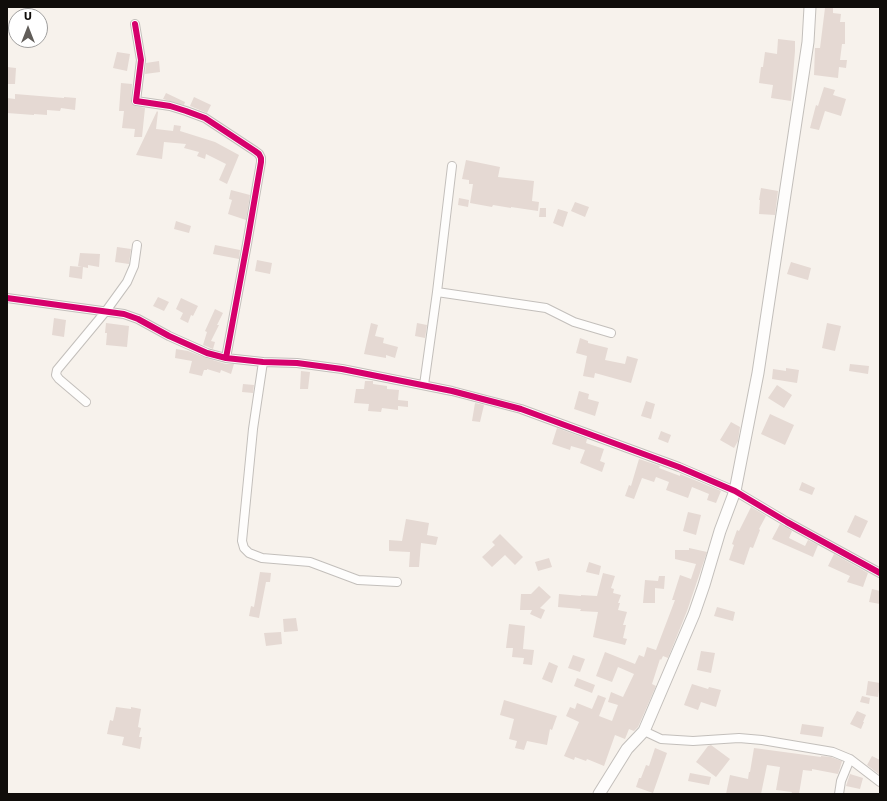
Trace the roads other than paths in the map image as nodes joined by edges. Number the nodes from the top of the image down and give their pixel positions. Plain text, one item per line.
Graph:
1 (810, 7) edge
2 (135, 24) dead end
3 (452, 166) dead end
4 (137, 245) dead end
5 (437, 292) junction
6 (7, 298) edge
7 (106, 311) junction
8 (611, 333) dead end
9 (226, 358) junction
10 (263, 362) junction
11 (424, 385) junction
12 (86, 402) dead end
13 (734, 491) junction
14 (880, 573) edge
15 (397, 582) dead end
16 (644, 731) junction
17 (850, 759) junction
18 (880, 782) edge
19 (599, 794) edge
20 (839, 794) edge

1 - 13 main road
2 - 9 street
3 - 5 street
4 - 7 street
5 - 8 street
5 - 11 street
6 - 7 street
7 - 9 street
7 - 12 street
9 - 10 street
10 - 11 street
10 - 15 street
11 - 13 street
13 - 14 street
13 - 16 main road
16 - 17 street
16 - 19 main road
17 - 18 street
17 - 20 street

